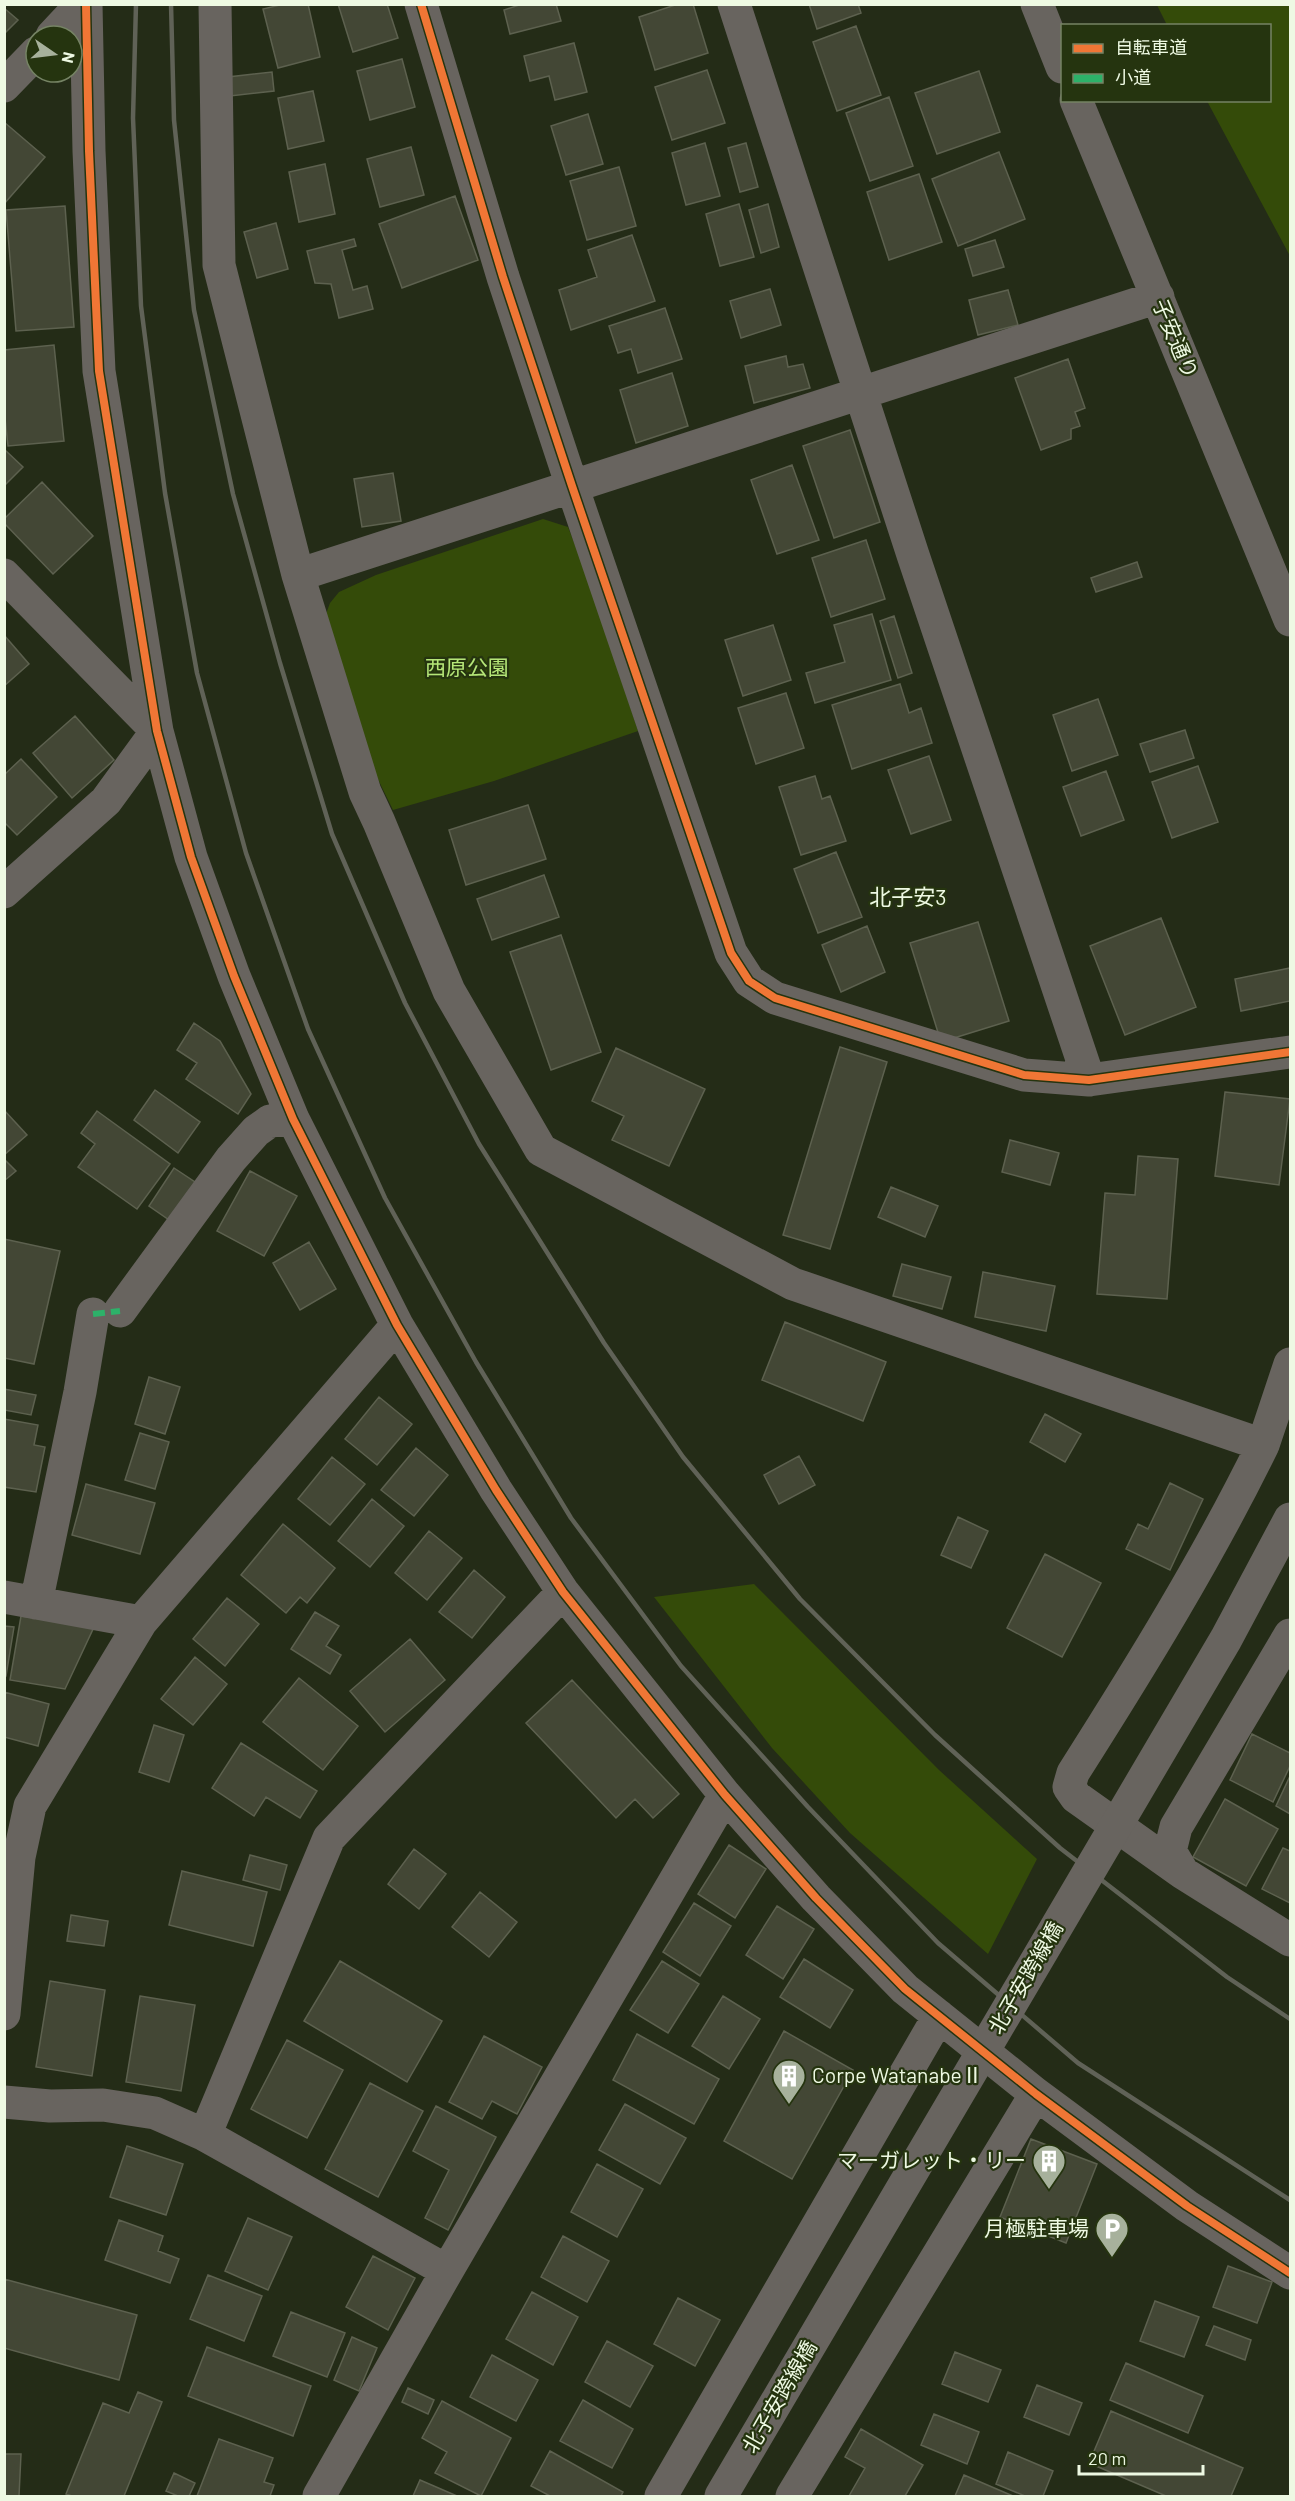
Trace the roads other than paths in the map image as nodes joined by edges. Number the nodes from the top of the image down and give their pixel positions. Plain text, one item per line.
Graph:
1 (84, 4) edge
2 (215, 4) edge
3 (421, 4) edge
4 (734, 4) edge
5 (1036, 4) edge
6 (64, 24) edge
7 (24, 65) edge
8 (1061, 65) edge
9 (4, 86) edge
10 (1077, 102) edge
11 (1158, 297) junction
12 (861, 394) junction
13 (572, 486) junction
14 (4, 575) edge
15 (298, 575) junction
16 (1290, 620) edge
17 (157, 731) junction
18 (4, 892) edge
19 (1290, 1052) edge
20 (1089, 1080) junction
21 (293, 1119) junction
22 (397, 1324) junction
23 (1290, 1364) edge
24 (1263, 1445) junction
25 (1290, 1519) edge
26 (563, 1592) junction
27 (4, 1597) edge
28 (36, 1603) junction
29 (141, 1622) junction
30 (1290, 1635) edge
31 (1281, 1674) edge
32 (725, 1796) junction
33 (1183, 1873) junction
34 (1290, 1940) edge
35 (4, 2014) edge
36 (939, 2016) junction
37 (1036, 2094) junction
38 (4, 2102) edge
39 (205, 2135) junction
40 (447, 2271) junction
41 (1290, 2273) edge
42 (319, 2496) edge
43 (661, 2496) edge
44 (721, 2496) edge
45 (792, 2496) edge

1 - 6 street
1 - 17 street
2 - 15 street
3 - 13 street
4 - 12 street
5 - 8 street
7 - 9 street
10 - 11 street, 子安通り
11 - 12 street
11 - 16 street, 子安通り
12 - 13 street
12 - 20 street
13 - 15 street
13 - 20 street
14 - 17 street
15 - 24 street
17 - 18 street
17 - 21 street
19 - 20 street
21 - 22 street
21 - 28 street
22 - 26 street
22 - 29 street
23 - 24 street
24 - 33 street
25 - 44 street, 北子安跨線橋, bridge
26 - 32 street
26 - 39 street
27 - 28 street
28 - 29 street
29 - 35 street
30 - 31 street
31 - 33 street
32 - 36 street
32 - 40 street
33 - 34 street
36 - 37 street
36 - 43 street
37 - 41 street
37 - 45 street
38 - 39 street
39 - 40 street
40 - 42 street

